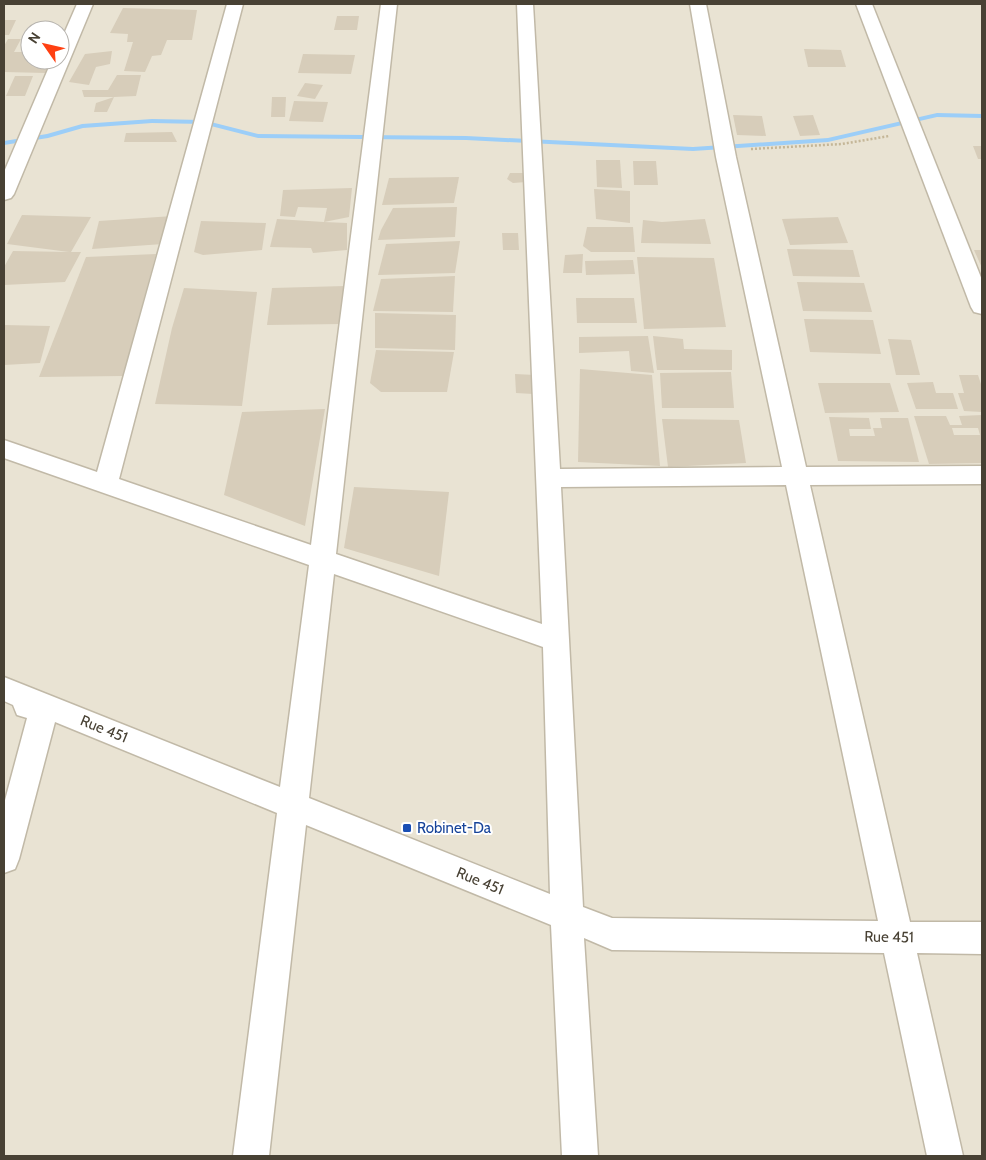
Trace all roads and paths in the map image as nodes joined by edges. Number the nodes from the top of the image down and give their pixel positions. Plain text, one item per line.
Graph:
1 (85, 4) edge
2 (235, 4) edge
3 (389, 4) edge
4 (525, 4) edge
5 (698, 4) edge
6 (864, 4) edge
7 (914, 132) junction
8 (724, 147) junction
9 (4, 194) edge
10 (982, 307) edge
11 (4, 449) edge
12 (982, 475) edge
13 (796, 476) junction
14 (547, 478) junction
15 (106, 484) junction
16 (322, 559) junction
17 (556, 640) junction
18 (4, 689) edge
19 (45, 705) junction
20 (4, 706) edge
21 (293, 805) junction
22 (4, 859) edge
23 (567, 916) junction
24 (897, 937) junction
25 (982, 938) edge
26 (251, 1156) edge
27 (580, 1156) edge
28 (946, 1156) edge

1 - 9 street
2 - 15 street
3 - 16 street
4 - 14 street
5 - 8 street
6 - 7 street
7 - 8 path
7 - 10 street
8 - 13 street
11 - 15 street
12 - 13 street
13 - 14 street
13 - 24 street
14 - 17 street
15 - 16 street
16 - 17 street
16 - 21 street
17 - 23 street
18 - 19 street, Rue 451
19 - 20 street
19 - 21 street, Rue 451
19 - 22 street
21 - 23 street, Rue 451
21 - 26 street
23 - 24 street, Rue 451
23 - 27 street
24 - 25 street, Rue 451
24 - 28 street

